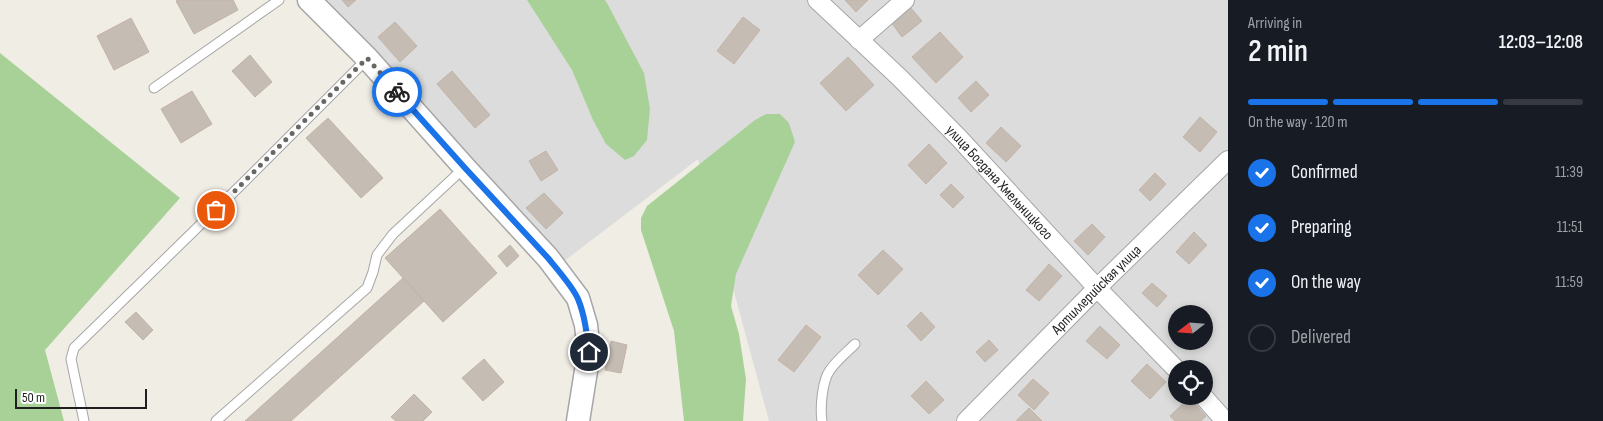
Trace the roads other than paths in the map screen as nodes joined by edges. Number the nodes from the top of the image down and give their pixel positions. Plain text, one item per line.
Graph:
1 (279, 0) edge
2 (309, 0) edge
3 (817, 0) edge
4 (905, 0) edge
5 (859, 40) junction
6 (367, 58) junction
7 (154, 88) dead end
8 (1228, 160) edge
9 (465, 168) junction
10 (1097, 288) junction
11 (855, 344) dead end
12 (1168, 361) edge
13 (1211, 405) edge
14 (84, 421) edge
15 (216, 421) edge
16 (578, 421) edge
17 (822, 421) edge
18 (966, 421) edge
19 (1225, 421) edge

1 - 7 lane
2 - 6 street
3 - 5 street, улица Богдана Хмельницкого
4 - 5 street
5 - 10 street, улица Богдана Хмельницкого
6 - 9 street
6 - 14 lane
8 - 10 street, Артиллерийская улица
9 - 15 lane
9 - 16 street
10 - 12 street, улица Богдана Хмельницкого
10 - 18 street, Артиллерийская улица
11 - 17 lane
13 - 19 street

